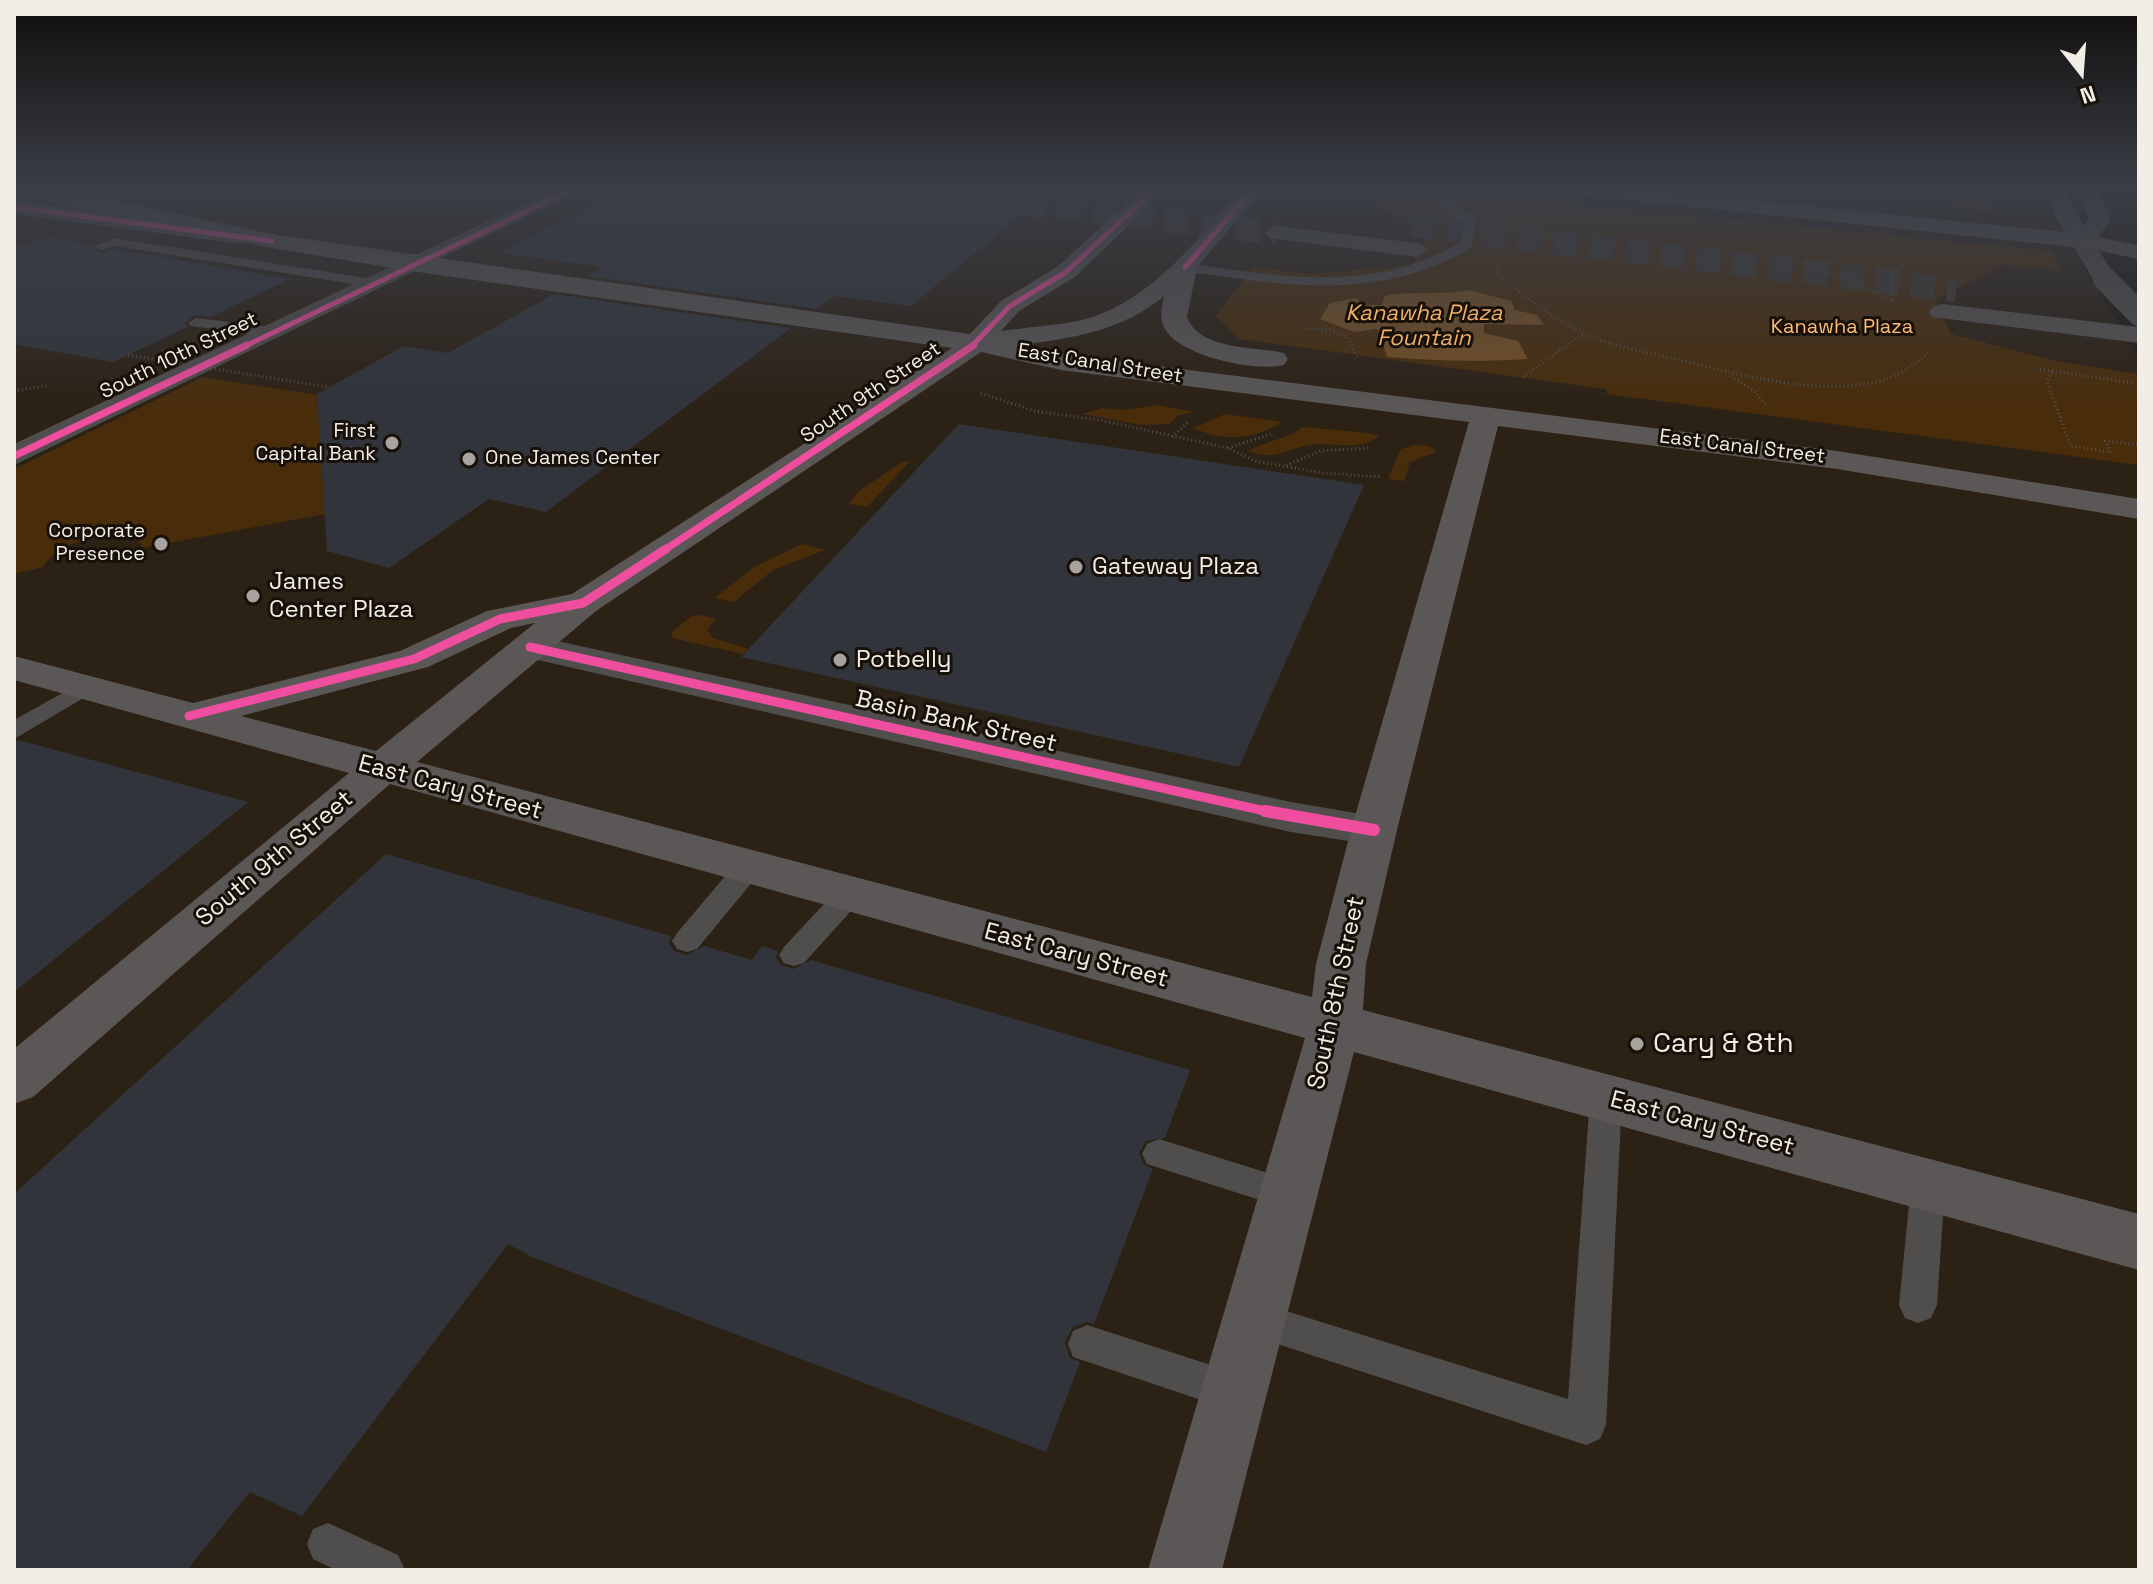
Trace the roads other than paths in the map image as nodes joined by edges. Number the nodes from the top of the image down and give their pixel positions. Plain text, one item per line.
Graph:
1 (233, 261) edge
2 (392, 261) edge
3 (418, 261) edge
4 (1078, 261) edge
5 (1190, 261) edge
6 (1441, 261) edge
7 (2095, 261) edge
8 (411, 264) junction
9 (1185, 267) junction
10 (372, 283) junction
11 (2139, 312) edge
12 (196, 323) dead end
13 (271, 332) junction
14 (2139, 335) edge
15 (976, 343) junction
16 (1295, 362) dead end
17 (1425, 381) dead end
18 (1486, 416) junction
19 (14, 456) edge
20 (2139, 509) edge
21 (583, 603) junction
22 (530, 647) junction
23 (14, 668) edge
24 (84, 688) junction
25 (189, 716) junction
26 (14, 731) edge
27 (381, 769) junction
28 (1374, 830) junction
29 (748, 868) junction
30 (849, 895) junction
31 (687, 941) dead end
32 (794, 955) dead end
33 (1335, 1025) junction
34 (14, 1081) edge
35 (1606, 1098) junction
36 (1159, 1154) dead end
37 (1928, 1185) junction
38 (1288, 1194) junction
39 (2139, 1242) edge
40 (1918, 1305) dead end
41 (1254, 1319) junction
42 (1087, 1344) dead end
43 (1234, 1391) junction
44 (328, 1544) dead end
45 (383, 1570) edge
46 (1185, 1570) edge

1 - 10 lane
2 - 8 main road, East Canal Street
3 - 8 street, South 10th Street
4 - 15 main road, South 9th Street
5 - 9 main road, South 9th Street
6 - 9 lane
7 - 11 street, bridge
8 - 10 street, South 10th Street
8 - 15 main road, East Canal Street
9 - 15 main road, South 9th Street
9 - 16 main road
10 - 13 street, South 10th Street
11 - 14 highway
12 - 13 lane
13 - 19 street, South 10th Street
15 - 18 main road, East Canal Street
15 - 21 main road, South 9th Street
17 - 18 main road
18 - 20 main road, East Canal Street
18 - 28 main road, South 8th Street
21 - 22 main road, South 9th Street
21 - 25 main road
22 - 27 main road, South 9th Street
22 - 28 street, Basin Bank Street
23 - 24 main road, East Cary Street
24 - 25 main road, East Cary Street
24 - 26 lane
25 - 27 main road, East Cary Street
27 - 29 main road, East Cary Street
27 - 34 main road, South 9th Street
28 - 33 main road, South 8th Street
29 - 30 main road, East Cary Street
29 - 31 lane
30 - 32 lane
30 - 33 main road, East Cary Street
33 - 35 main road, East Cary Street
33 - 38 main road, South 8th Street
35 - 37 main road, East Cary Street
35 - 41 lane
36 - 38 lane
37 - 39 main road, East Cary Street
37 - 40 lane
38 - 41 main road, South 8th Street
41 - 43 main road, South 8th Street
42 - 43 lane
43 - 46 main road, South 8th Street
44 - 45 lane

